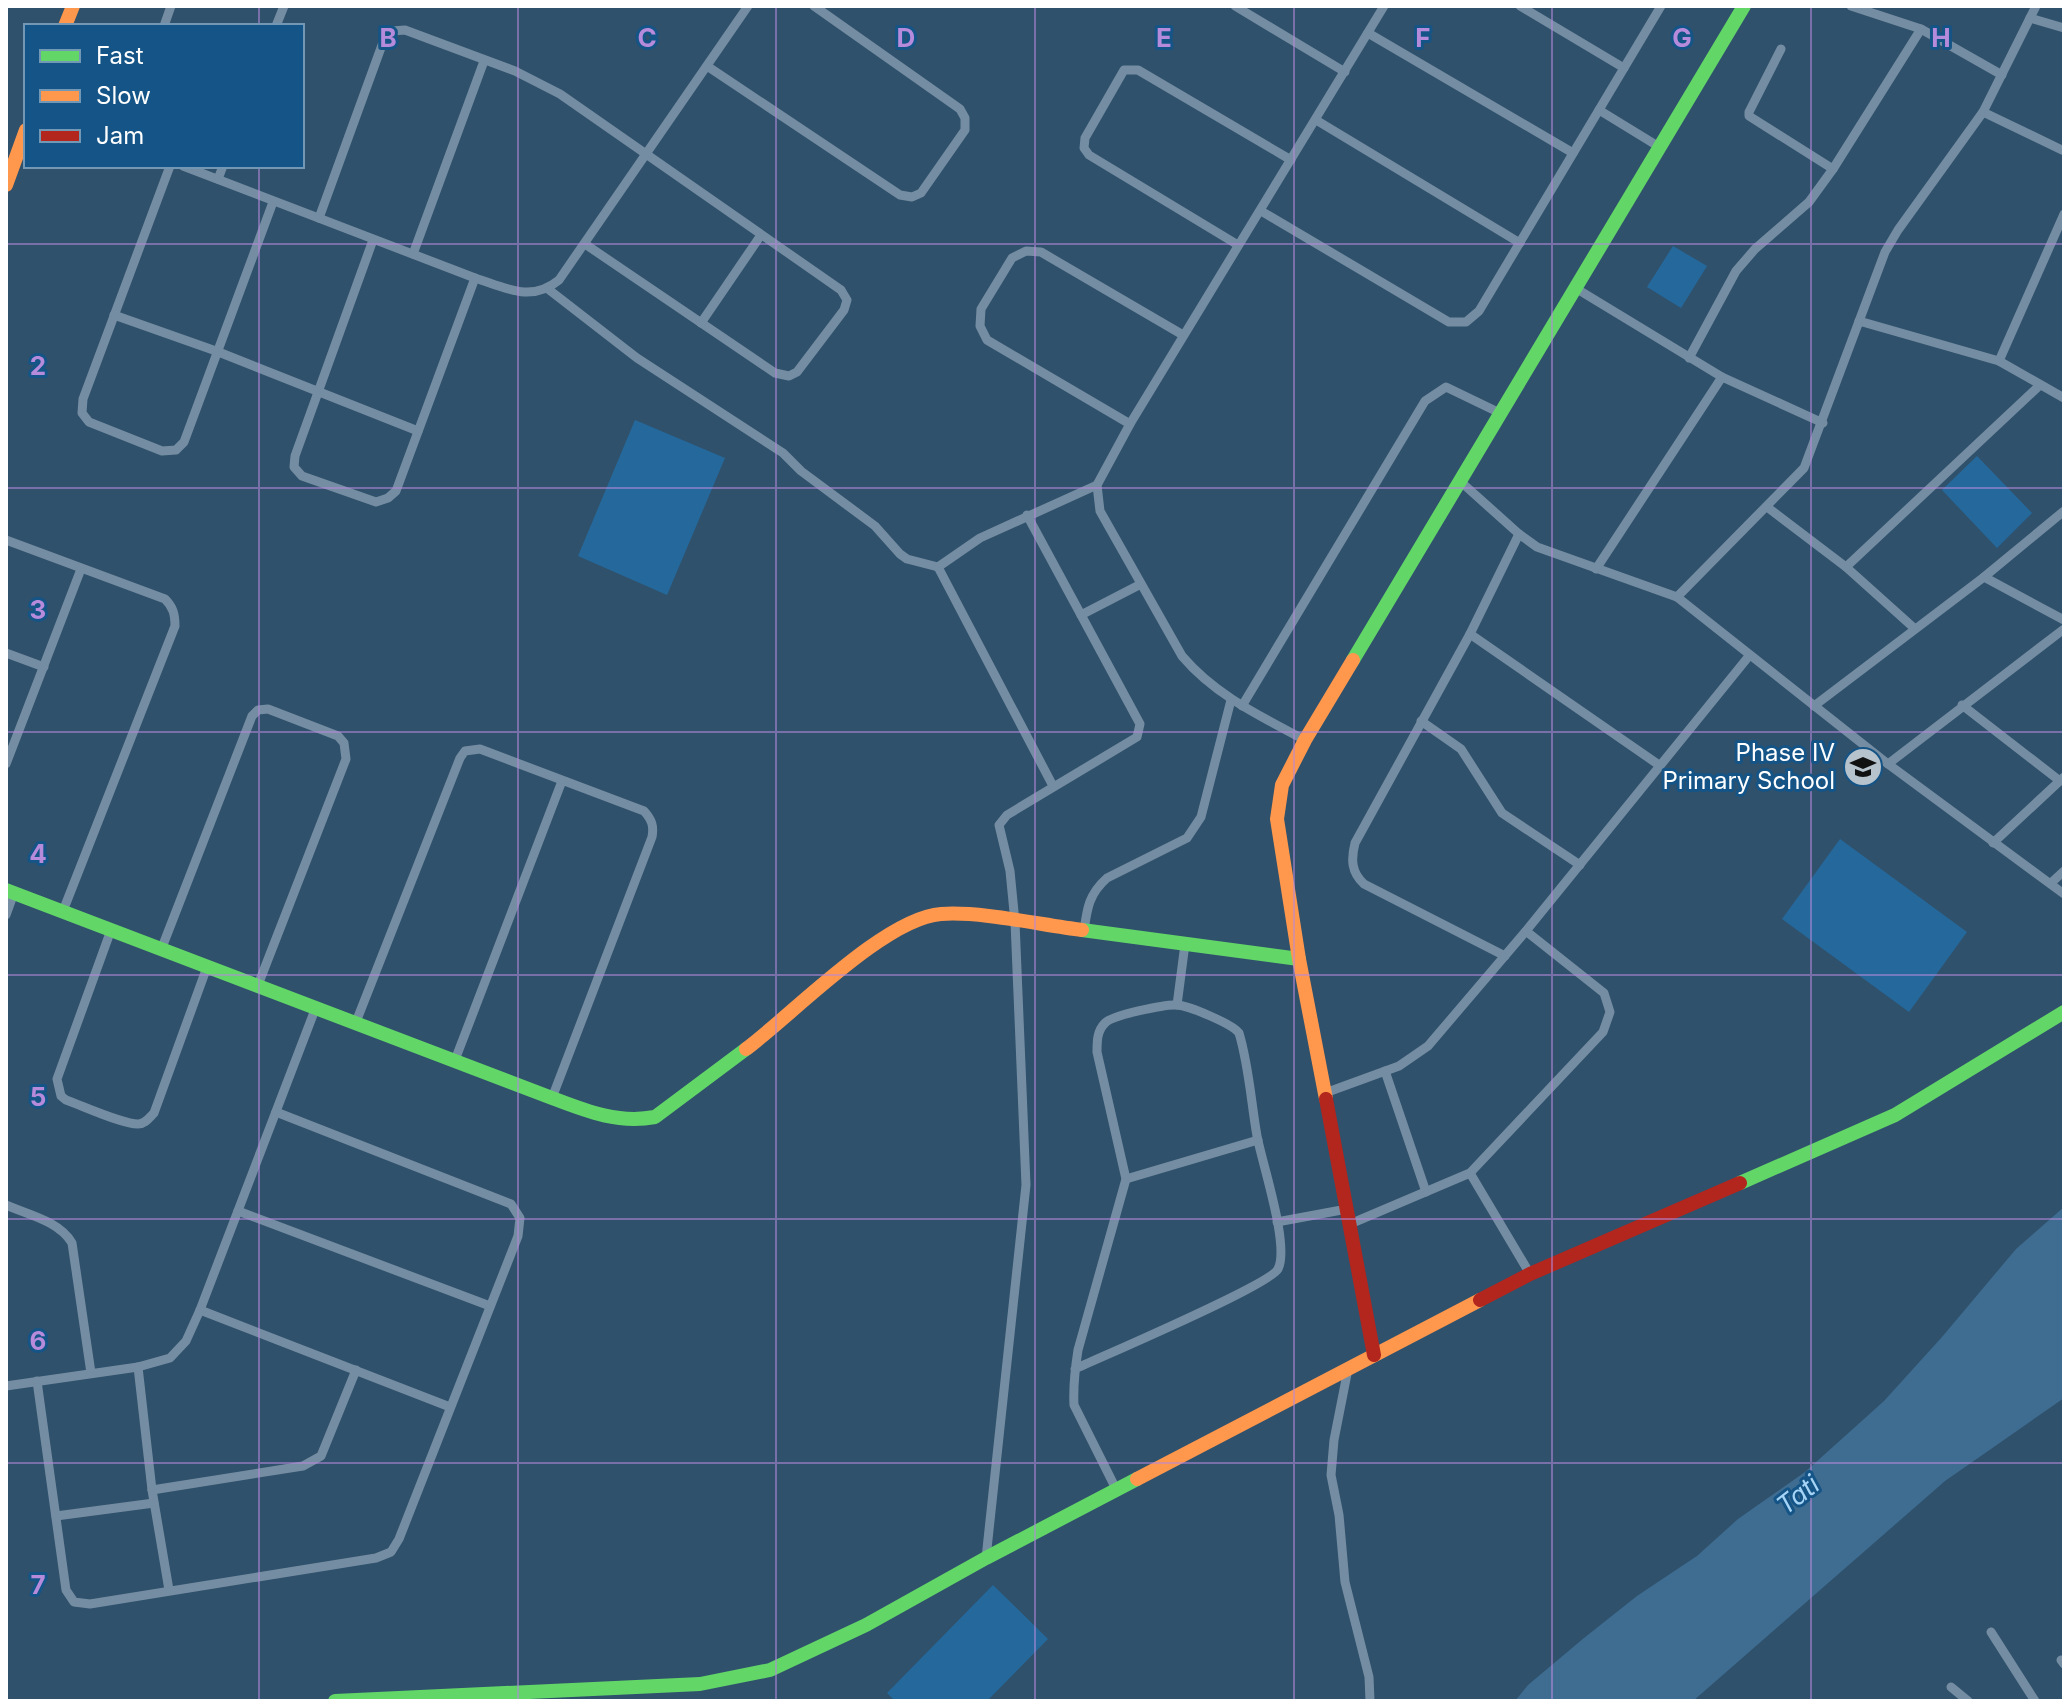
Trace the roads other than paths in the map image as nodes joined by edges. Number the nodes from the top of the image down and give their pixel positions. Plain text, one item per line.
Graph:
1 (748, 6) edge
2 (814, 6) edge
3 (1235, 6) edge
4 (1384, 6) edge
5 (1520, 6) edge
6 (1661, 6) edge
7 (1744, 6) edge
8 (1851, 6) edge
9 (2036, 6) edge
10 (2030, 18) junction
11 (2064, 28) edge
12 (1921, 29) junction
13 (1368, 33) junction
14 (1781, 49) dead end
15 (484, 61) junction
16 (707, 66) junction
17 (1624, 68) junction
18 (1345, 72) junction
19 (2002, 75) junction
20 (1599, 110) junction
21 (1983, 112) junction
22 (1316, 120) junction
23 (24, 136) edge
24 (1661, 148) junction
25 (2064, 151) edge
26 (1573, 153) junction
27 (647, 156) junction
28 (1291, 160) junction
29 (169, 168) edge
30 (188, 168) edge
31 (222, 168) edge
32 (1833, 169) junction
33 (218, 179) junction
34 (6, 185) edge
35 (273, 202) junction
36 (1261, 211) junction
37 (2064, 214) edge
38 (319, 218) junction
39 (761, 235) junction
40 (373, 240) junction
41 (1520, 243) junction
42 (585, 244) junction
43 (1238, 245) junction
44 (413, 254) junction
45 (475, 278) junction
46 (548, 289) junction
47 (1577, 289) junction
48 (114, 315) junction
49 (1859, 321) junction
50 (701, 323) junction
51 (1183, 335) junction
52 (216, 351) junction
53 (1689, 358) junction
54 (1999, 361) junction
55 (1722, 377) junction
56 (2040, 385) junction
57 (318, 392) junction
58 (2064, 398) edge
59 (1502, 414) junction
60 (1823, 423) junction
61 (1130, 424) junction
62 (418, 431) junction
63 (1461, 482) junction
64 (1097, 485) junction
65 (1767, 507) junction
66 (2064, 511) edge
67 (1027, 515) junction
68 (1519, 534) junction
69 (6, 540) edge
70 (938, 567) junction
71 (1846, 567) junction
72 (81, 569) junction
73 (1596, 569) junction
74 (1984, 577) junction
75 (1141, 584) junction
76 (1677, 597) junction
77 (1081, 615) junction
78 (2064, 620) edge
79 (1914, 628) junction
80 (2064, 629) edge
81 (1470, 634) junction
82 (6, 653) edge
83 (1749, 656) junction
84 (44, 667) junction
85 (1231, 700) junction
86 (1962, 705) junction
87 (1242, 706) junction
88 (1814, 706) junction
89 (1421, 721) junction
90 (1305, 740) junction
91 (6, 764) edge
92 (1888, 764) junction
93 (1659, 765) junction
94 (2062, 779) edge
95 (562, 781) junction
96 (1053, 786) junction
97 (1993, 843) junction
98 (1580, 865) junction
99 (2064, 871) edge
100 (2051, 883) junction
101 (10, 891) edge
102 (2064, 894) edge
103 (63, 911) junction
104 (6, 915) edge
105 (1015, 922) junction
106 (111, 930) junction
107 (1084, 931) junction
108 (1526, 931) junction
109 (1185, 944) junction
110 (161, 950) junction
111 (1505, 956) junction
112 (1299, 959) junction
113 (207, 967) junction
114 (258, 985) junction
115 (1177, 1005) junction
116 (316, 1007) junction
117 (2064, 1012) edge
118 (356, 1022) junction
119 (455, 1060) junction
120 (1385, 1071) junction
121 (1325, 1093) junction
122 (552, 1098) junction
123 (276, 1112) junction
124 (1258, 1140) junction
125 (1470, 1173) junction
126 (1126, 1179) junction
127 (1426, 1192) junction
128 (6, 1205) edge
129 (238, 1211) junction
130 (1348, 1217) junction
131 (1277, 1222) junction
132 (1530, 1274) junction
133 (490, 1306) junction
134 (200, 1310) junction
135 (1374, 1355) junction
136 (138, 1367) junction
137 (1075, 1369) junction
138 (1348, 1369) junction
139 (356, 1370) junction
140 (91, 1373) junction
141 (37, 1381) junction
142 (6, 1386) edge
143 (450, 1407) junction
144 (152, 1490) junction
145 (1117, 1491) junction
146 (154, 1503) junction
147 (56, 1516) junction
148 (986, 1558) junction
149 (169, 1590) junction
150 (1991, 1632) dead end
151 (1951, 1687) dead end
152 (335, 1701) edge
153 (1370, 1701) edge
154 (1968, 1701) edge
155 (2035, 1701) edge

1 - 16 street
2 - 16 street
3 - 18 street
4 - 13 street
5 - 17 street
6 - 17 street
7 - 24 street
8 - 12 street
9 - 10 street
10 - 11 street
10 - 19 street
12 - 19 street
12 - 32 street
13 - 18 street
13 - 26 street
14 - 32 street
15 - 27 street
15 - 38 street
15 - 44 street
16 - 27 street
17 - 20 street
18 - 22 street
19 - 21 street
20 - 24 street
20 - 26 street
21 - 25 street
21 - 49 street
22 - 28 street
22 - 41 street
23 - 34 street
24 - 47 street
26 - 41 street
27 - 39 street
27 - 42 street
28 - 36 street
28 - 43 street
29 - 48 street
30 - 33 street
31 - 33 street
32 - 53 street
33 - 35 street
35 - 38 street
35 - 52 street
36 - 41 street
36 - 43 street
37 - 54 street
38 - 40 street
39 - 50 street
39 - 50 street
40 - 44 street
40 - 57 street
42 - 46 street
42 - 50 street
43 - 51 street
44 - 45 street
45 - 46 street
45 - 62 street
46 - 70 street
47 - 53 street
47 - 59 street
48 - 52 street
48 - 52 street
49 - 54 street
49 - 60 street
51 - 61 street
51 - 61 street
52 - 57 street
53 - 55 street
54 - 56 street
55 - 60 street
55 - 73 street
56 - 58 street
56 - 71 street
57 - 62 street
57 - 62 street
59 - 63 street
59 - 87 street
60 - 65 street
61 - 64 street
63 - 68 street
63 - 90 street
64 - 67 street
64 - 75 street
65 - 71 street
65 - 76 street
66 - 74 street
67 - 70 street
67 - 77 street
68 - 73 street
68 - 81 street
69 - 72 street
70 - 96 street
71 - 79 street
72 - 84 street
72 - 103 street
73 - 76 street
74 - 78 street
74 - 79 street
75 - 77 street
75 - 85 street
76 - 83 street
77 - 96 street
79 - 88 street
80 - 86 street
81 - 89 street
81 - 93 street
82 - 84 street
83 - 88 street
83 - 93 street
84 - 91 street
85 - 87 street
85 - 107 street
86 - 92 street
86 - 94 street
87 - 90 street
88 - 92 street
89 - 98 street
89 - 111 street
90 - 112 street
92 - 97 street
93 - 98 street
94 - 97 street
95 - 118 street
95 - 119 street
95 - 122 street
96 - 105 street
97 - 100 street
98 - 108 street
99 - 100 street
100 - 102 street
101 - 103 street
101 - 104 street
103 - 106 street
105 - 107 street
105 - 122 street
105 - 148 street
106 - 110 street
106 - 113 street
107 - 109 street
108 - 111 street
108 - 125 street
109 - 112 street
109 - 115 street
110 - 113 street
110 - 114 street
111 - 120 street
112 - 121 street
113 - 114 street
114 - 116 street
115 - 124 street
115 - 126 street
116 - 118 street
116 - 123 street
117 - 132 street
118 - 119 street
119 - 122 street
120 - 121 street
120 - 127 street
121 - 130 street
123 - 129 street
123 - 133 street
124 - 126 street
124 - 131 street
125 - 127 street
125 - 132 street
126 - 137 street
127 - 130 street
128 - 140 street
129 - 133 street
129 - 134 street
130 - 131 street
130 - 135 street
131 - 137 street
132 - 135 street
133 - 143 street
134 - 136 street
134 - 139 street
135 - 138 street
136 - 140 street
136 - 144 street
137 - 145 street
138 - 145 street
138 - 153 street
139 - 143 street
139 - 144 street
140 - 141 street
141 - 142 street
141 - 147 street
143 - 149 street
144 - 146 street
145 - 148 street
146 - 147 street
146 - 149 street
147 - 149 street
148 - 152 street
150 - 155 street
151 - 154 street

